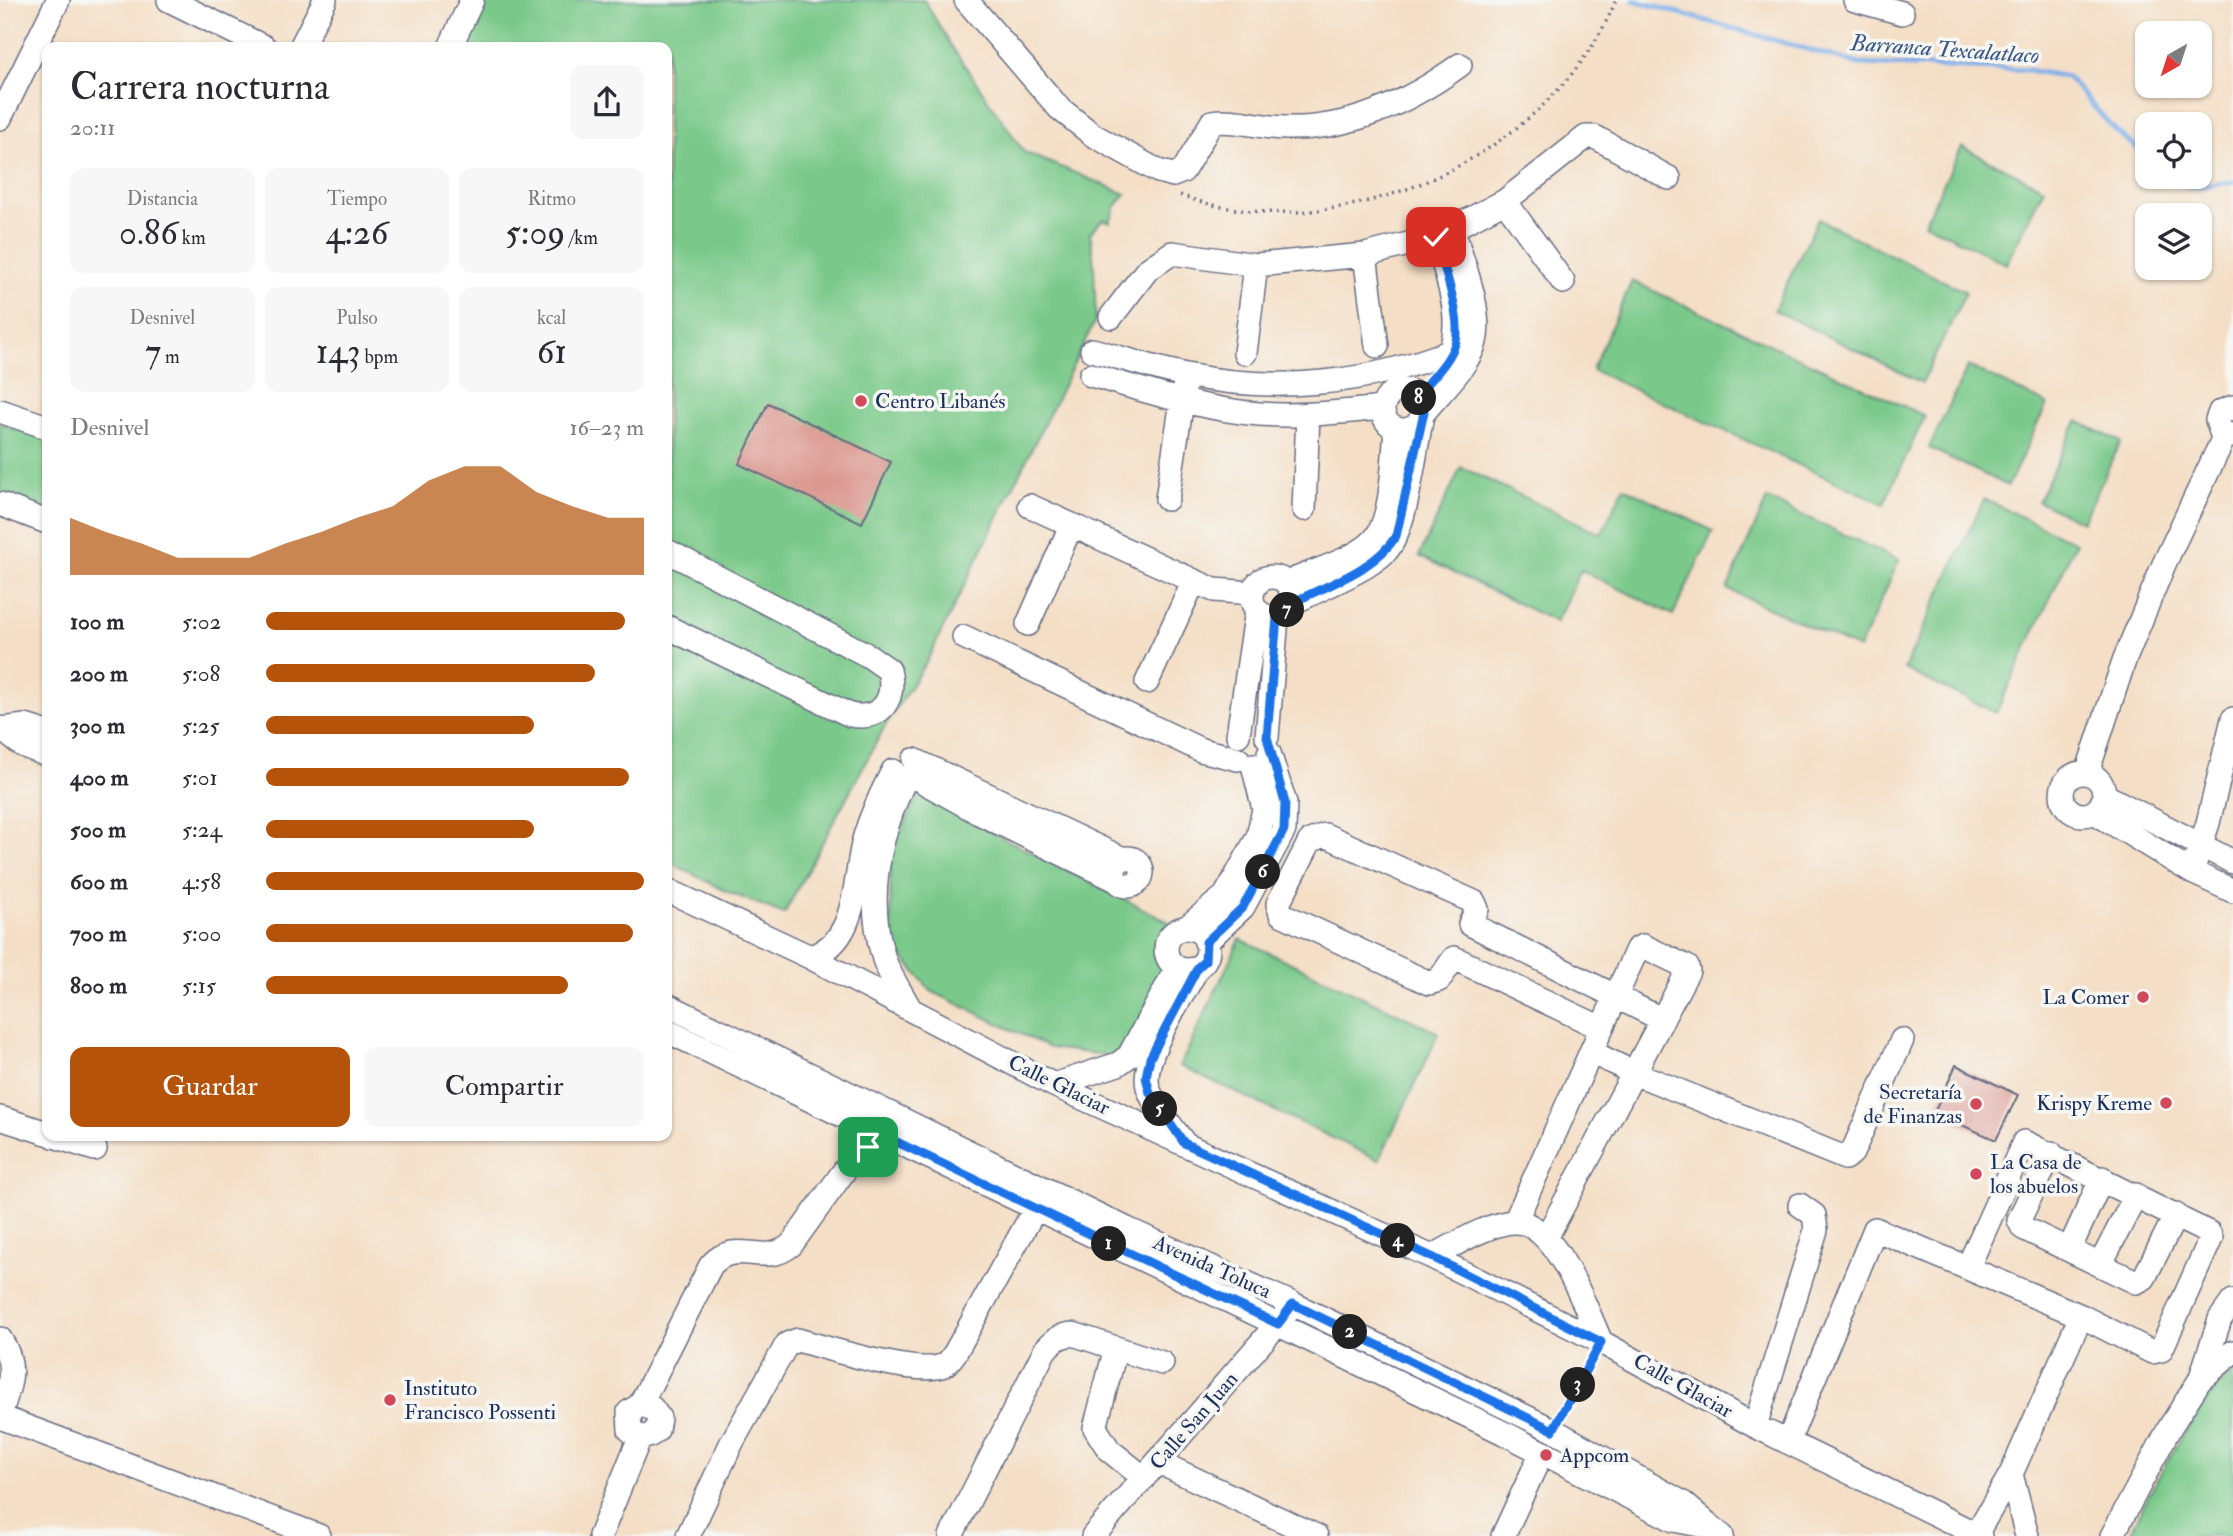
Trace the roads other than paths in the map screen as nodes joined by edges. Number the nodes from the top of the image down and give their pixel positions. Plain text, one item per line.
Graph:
1 (58, 0) edge
2 (169, 0) edge
3 (325, 0) edge
4 (472, 0) edge
5 (966, 0) edge
6 (1855, 0) edge
7 (1902, 13) dead end
8 (254, 42) edge
9 (304, 42) edge
10 (452, 42) edge
11 (1460, 65) dead end
12 (0, 118) edge
13 (1669, 177) dead end
14 (1505, 201) junction
15 (1444, 234) junction
16 (1365, 254) junction
17 (1256, 265) junction
18 (1563, 282) dead end
19 (1111, 317) dead end
20 (1377, 346) dead end
21 (1093, 350) dead end
22 (1451, 351) junction
23 (1245, 353) dead end
24 (1091, 375) dead end
25 (1185, 375) junction
26 (1183, 402) junction
27 (2233, 407) edge
28 (1382, 408) junction
29 (1421, 410) junction
30 (0, 411) edge
31 (1308, 415) junction
32 (42, 425) edge
33 (1396, 430) junction
34 (2229, 435) edge
35 (1167, 499) dead end
36 (0, 504) edge
37 (1030, 506) dead end
38 (1304, 509) dead end
39 (42, 520) edge
40 (1072, 526) junction
41 (672, 554) edge
42 (1194, 581) junction
43 (1273, 601) junction
44 (1028, 624) dead end
45 (672, 629) edge
46 (964, 637) dead end
47 (1147, 682) dead end
48 (2233, 719) edge
49 (1, 729) edge
50 (42, 731) edge
51 (42, 753) edge
52 (1257, 753) junction
53 (2087, 774) junction
54 (2099, 804) junction
55 (2200, 847) junction
56 (2233, 862) edge
57 (1119, 869) dead end
58 (2192, 872) junction
59 (2233, 891) edge
60 (672, 892) edge
61 (864, 897) junction
62 (1470, 924) junction
63 (1186, 928) junction
64 (1206, 942) junction
65 (810, 957) junction
66 (1454, 958) junction
67 (1187, 968) junction
68 (1615, 997) junction
69 (909, 1007) junction
70 (1661, 1019) junction
71 (672, 1020) edge
72 (1601, 1028) junction
73 (1902, 1040) dead end
74 (1591, 1052) junction
75 (1632, 1072) junction
76 (1054, 1085) junction
77 (0, 1118) edge
78 (871, 1118) junction
79 (42, 1131) edge
80 (70, 1141) edge
81 (1184, 1143) junction
82 (95, 1149) dead end
83 (2051, 1153) junction
84 (2102, 1178) junction
85 (2136, 1195) junction
86 (1800, 1205) dead end
87 (1035, 1209) junction
88 (2176, 1215) junction
89 (1515, 1222) junction
90 (1547, 1236) junction
91 (2068, 1250) junction
92 (1432, 1257) junction
93 (2100, 1265) junction
94 (1968, 1267) junction
95 (2233, 1301) edge
96 (1293, 1304) junction
97 (2081, 1316) junction
98 (1278, 1324) junction
99 (0, 1339) edge
100 (1601, 1342) junction
101 (1116, 1348) junction
102 (2233, 1352) edge
103 (1163, 1363) dead end
104 (2200, 1380) junction
105 (0, 1415) edge
106 (1755, 1426) junction
107 (1788, 1442) junction
108 (1542, 1452) junction
109 (1151, 1470) junction
110 (2011, 1474) junction
111 (1716, 1531) edge
112 (1977, 1535) edge
113 (319, 1536) edge
114 (600, 1536) edge
115 (688, 1536) edge
116 (951, 1536) edge
117 (1093, 1536) edge
118 (1316, 1536) edge
119 (1503, 1536) edge
120 (2027, 1536) edge
121 (2112, 1536) edge

1 - 12 street
2 - 8 street
3 - 9 street
4 - 10 street
5 - 11 street
6 - 7 street
13 - 14 street
14 - 15 street
14 - 18 street
15 - 16 street
15 - 22 street
15 - 29 street
16 - 17 street
16 - 20 street
17 - 19 street
17 - 23 street
21 - 25 street
22 - 25 street
22 - 29 street
24 - 26 street
25 - 26 street
26 - 31 street
26 - 35 street
27 - 34 street
28 - 29 street
28 - 31 street
28 - 33 street
29 - 33 street
29 - 43 street
30 - 32 street
31 - 38 street
33 - 43 street
34 - 53 street
36 - 39 street
37 - 40 street
40 - 42 street
40 - 44 street
41 - 45 street
42 - 43 street
42 - 47 street
43 - 52 street
43 - 52 street
46 - 52 street
48 - 55 street
49 - 50 street
49 - 51 street
52 - 63 street
52 - 64 street
53 - 54 street
53 - 54 street
54 - 55 street
54 - 58 street
55 - 56 street
55 - 58 street
57 - 61 street
58 - 59 street
60 - 65 street, Calle Glaciar
61 - 65 street
61 - 69 street
62 - 66 street
62 - 66 street
62 - 68 street
63 - 64 street
63 - 67 street
64 - 67 street
65 - 69 street, Calle Glaciar
66 - 72 street
67 - 76 street
67 - 81 street
68 - 70 street
68 - 70 street
68 - 72 street
69 - 76 street, Calle Glaciar
70 - 75 street
71 - 78 street, Avenida Toluca
72 - 74 street
73 - 75 street
74 - 75 street
74 - 89 street
75 - 90 street
76 - 81 street, Calle Glaciar
77 - 79 street
78 - 87 street, Avenida Toluca
78 - 96 street, Avenida Toluca
78 - 114 street
80 - 82 street
81 - 92 street, Calle Glaciar
83 - 84 street
83 - 91 street
83 - 94 street
84 - 85 street
84 - 91 street
85 - 88 street
85 - 93 street
86 - 106 street
87 - 98 street, Avenida Toluca
87 - 115 street
88 - 93 street
88 - 97 street
89 - 90 street
89 - 92 street
90 - 100 street
91 - 93 street
92 - 100 street, Calle Glaciar
94 - 97 street
94 - 107 street
95 - 104 street
96 - 98 street, Calle San Juan
96 - 111 street, Avenida Toluca
97 - 110 street
98 - 108 street, Avenida Toluca
98 - 109 street, Calle San Juan
99 - 105 street
100 - 106 street, Calle Glaciar
101 - 103 street
101 - 109 street
101 - 116 street
102 - 104 street
104 - 121 street
105 - 113 street
106 - 107 street, Calle Glaciar
107 - 112 street, Calle Glaciar
108 - 111 street, Avenida Toluca
108 - 119 street
109 - 117 street, Calle San Juan
109 - 118 street
110 - 112 street
110 - 120 street

